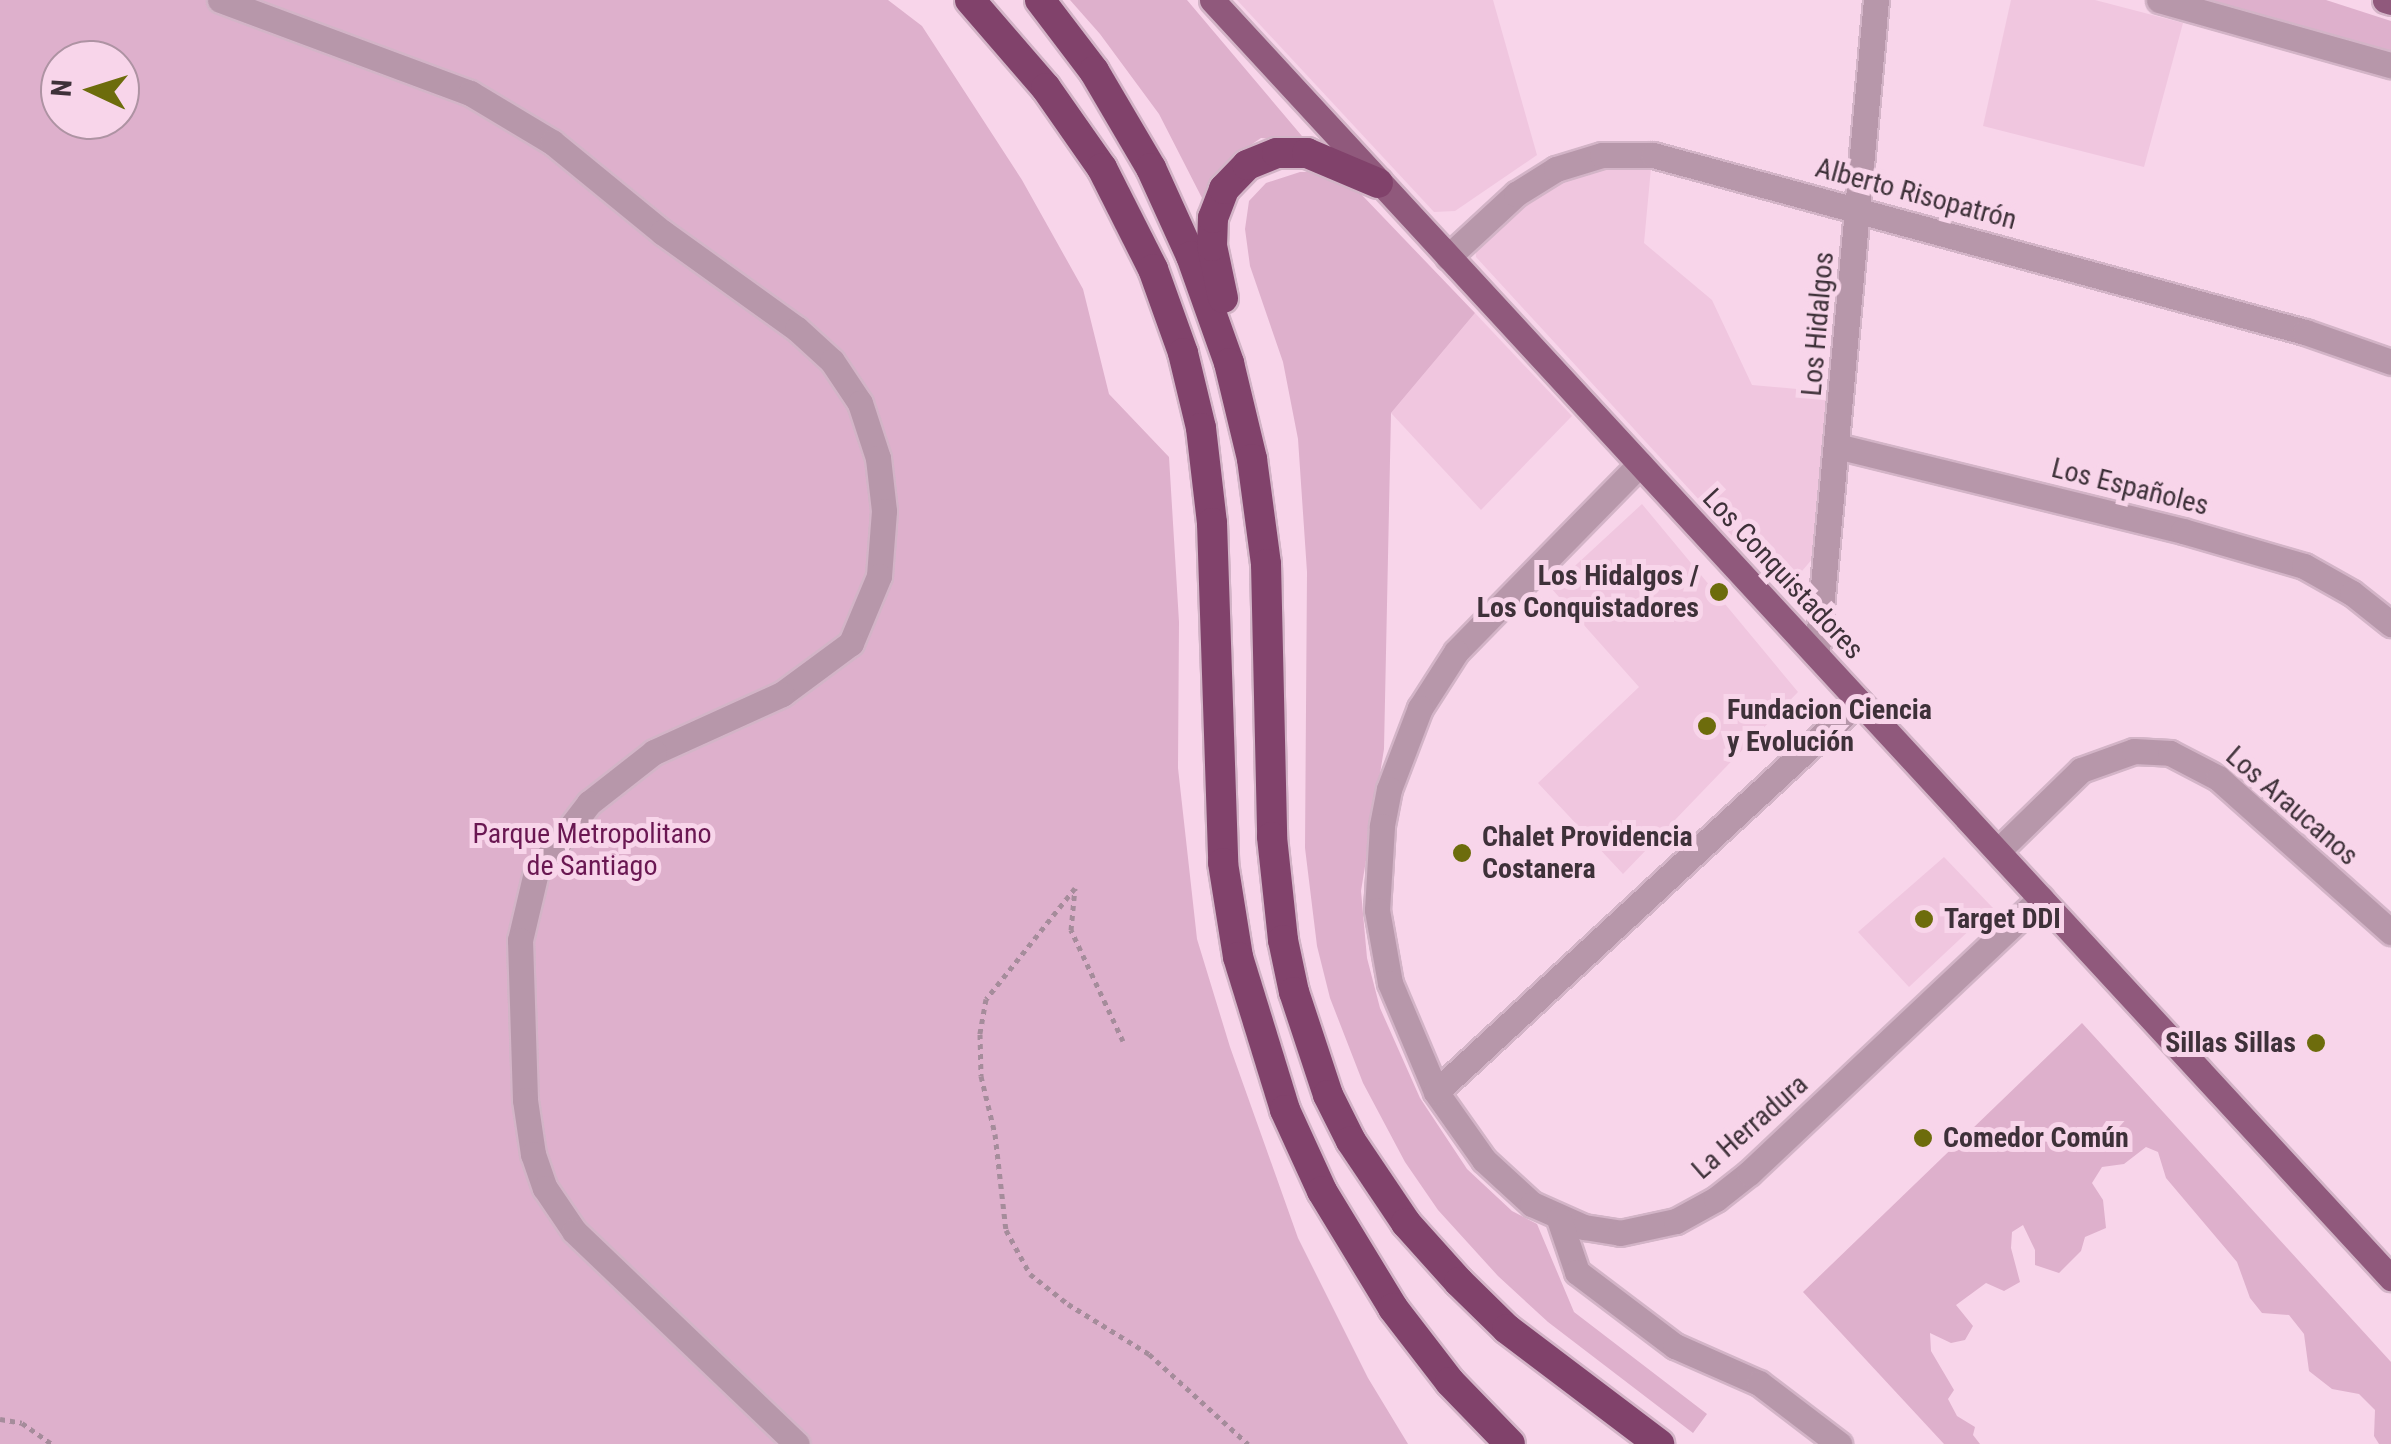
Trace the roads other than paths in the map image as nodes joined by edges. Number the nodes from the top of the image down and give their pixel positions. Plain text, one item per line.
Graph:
1 (220, 0) edge
2 (970, 0) edge
3 (1040, 0) edge
4 (1212, 0) edge
5 (1876, 0) edge
6 (2158, 0) edge
7 (2391, 65) edge
8 (1378, 183) junction
9 (1858, 208) junction
10 (1448, 256) junction
11 (2391, 362) edge
12 (1244, 419) junction
13 (1837, 446) junction
14 (1640, 464) junction
15 (2391, 624) edge
16 (1818, 652) junction
17 (1858, 701) junction
18 (1998, 852) junction
19 (2041, 898) junction
20 (2391, 932) edge
21 (1436, 1092) junction
22 (1560, 1219) junction
23 (2391, 1278) edge
24 (798, 1444) edge
25 (1510, 1444) edge
26 (1658, 1444) edge
27 (1839, 1444) edge

1 - 24 street
2 - 25 highway
3 - 12 highway
4 - 8 main road, Los Conquistadores
5 - 9 street, Los Hidalgos
6 - 7 street
8 - 10 main road, Los Conquistadores
8 - 12 highway
9 - 10 street, Alberto Risopatrón
9 - 11 street, Alberto Risopatrón
9 - 13 street, Los Hidalgos
10 - 14 main road, Los Conquistadores
12 - 26 highway
13 - 15 street, Los Españoles
13 - 16 street, Los Hidalgos
14 - 16 main road, Los Conquistadores
14 - 21 street, La Herradura
16 - 17 main road, Los Conquistadores
17 - 18 main road, Los Conquistadores
17 - 21 street
18 - 19 main road, Los Conquistadores
18 - 20 street, Los Araucanos
19 - 22 street, La Herradura
19 - 23 main road, Los Conquistadores
21 - 22 street, La Herradura
22 - 27 street

